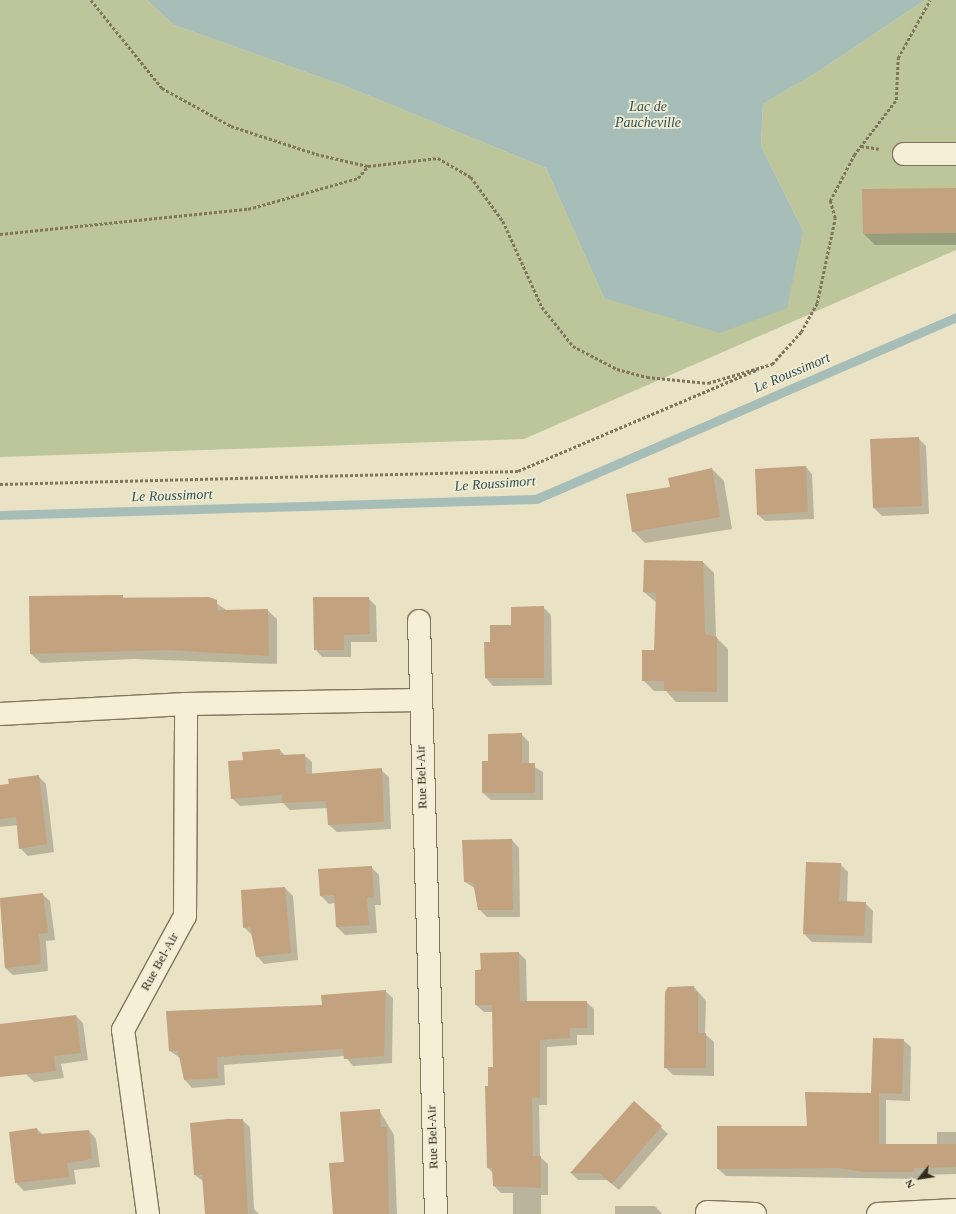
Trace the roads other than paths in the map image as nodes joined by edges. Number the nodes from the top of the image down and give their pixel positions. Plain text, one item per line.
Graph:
1 (904, 154) dead end
2 (956, 154) edge
3 (419, 621) dead end
4 (420, 700) junction
5 (186, 704) junction
6 (0, 714) edge
7 (956, 1210) edge
8 (707, 1212) dead end
9 (148, 1214) edge
10 (436, 1214) edge
11 (755, 1214) edge
12 (878, 1214) edge

1 - 2 street
3 - 4 street, Rue Bel-Air
4 - 5 street
4 - 10 street, Rue Bel-Air
5 - 6 street
5 - 9 street, Rue Bel-Air
7 - 12 street
8 - 11 street

